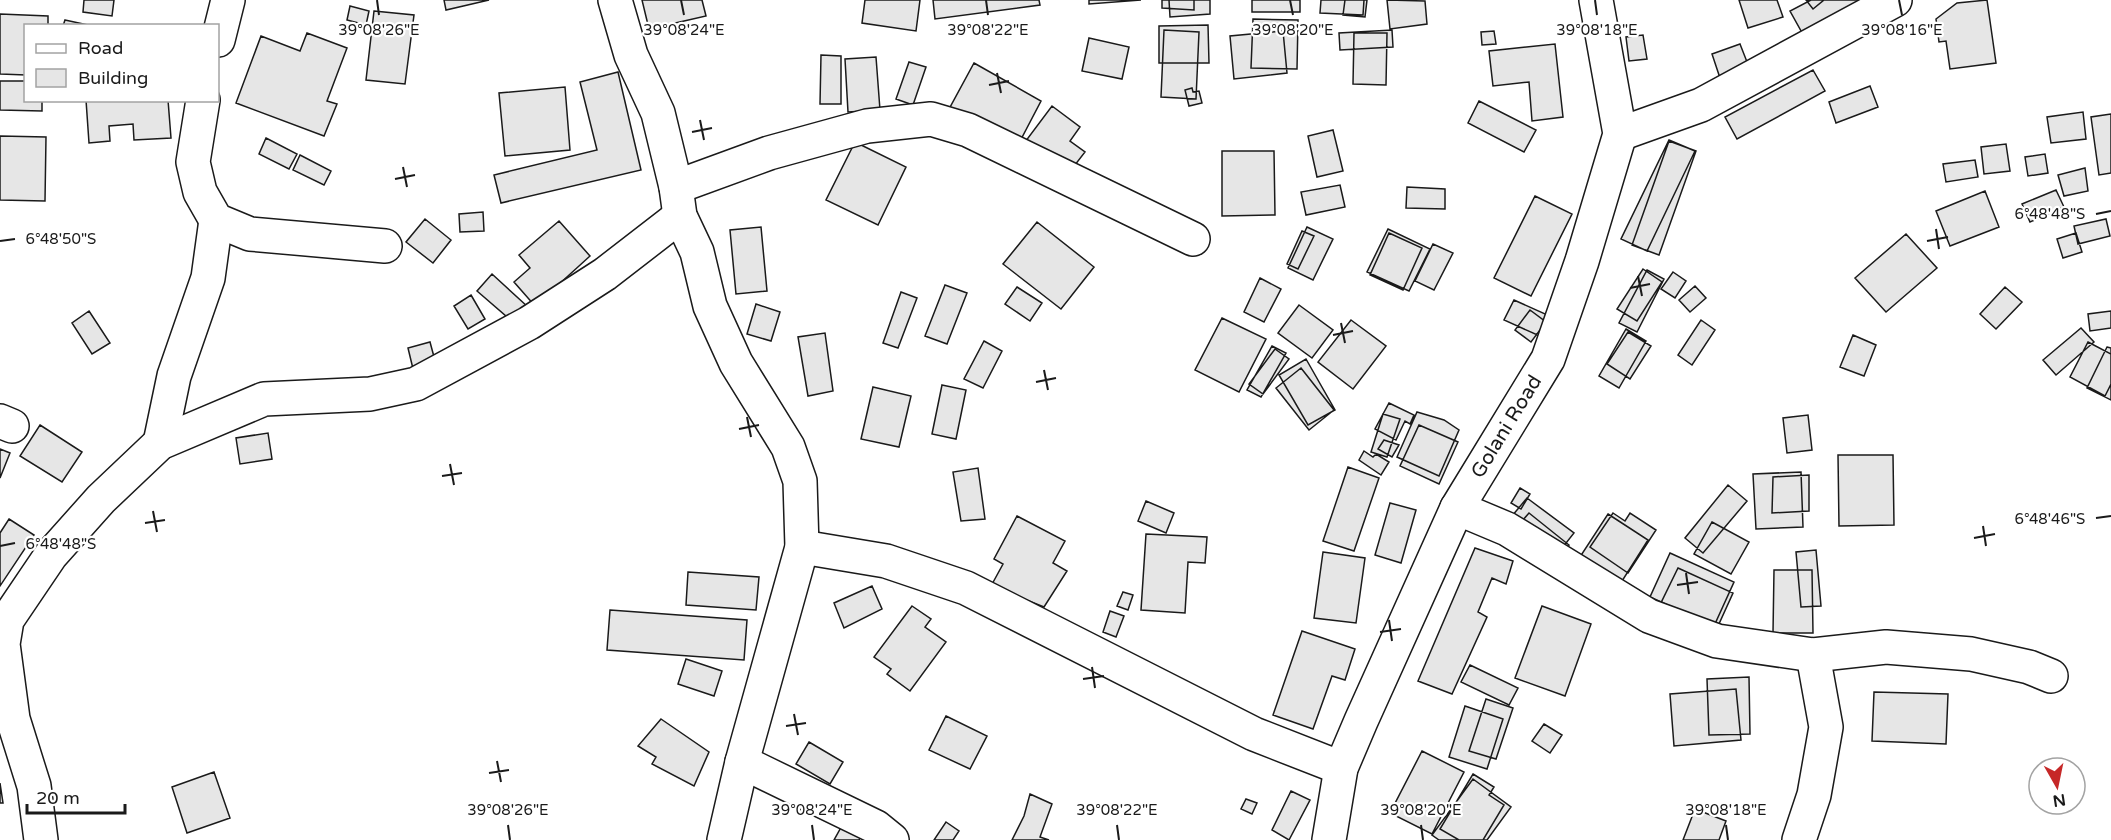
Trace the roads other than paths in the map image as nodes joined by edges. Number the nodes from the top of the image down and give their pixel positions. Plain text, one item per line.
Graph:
1 (228, 0) edge
2 (615, 0) edge
3 (1596, 0) edge
4 (1895, 0) edge
5 (219, 36) edge
6 (203, 102) edge
7 (1620, 134) junction
8 (678, 202) junction
9 (216, 220) junction
10 (1193, 239) dead end
11 (385, 246) dead end
12 (160, 443) junction
13 (1457, 508) junction
14 (802, 547) junction
15 (3, 618) edge
16 (1813, 655) junction
17 (2051, 676) dead end
18 (742, 762) junction
19 (1341, 768) junction
20 (41, 840) edge
21 (724, 840) edge
22 (891, 840) edge
23 (1329, 840) edge
24 (1798, 840) edge

1 - 5 street
2 - 8 street
3 - 7 street, Golani Road
4 - 7 street
6 - 9 street
7 - 13 street, Golani Road
8 - 10 street
8 - 12 street
8 - 14 street
9 - 11 street
9 - 12 street
12 - 15 street
13 - 16 street
13 - 19 street, Golani Road
14 - 18 street
14 - 19 street
15 - 20 street
16 - 17 street
16 - 24 street
18 - 21 street
18 - 22 street
19 - 23 street, Golani Road

